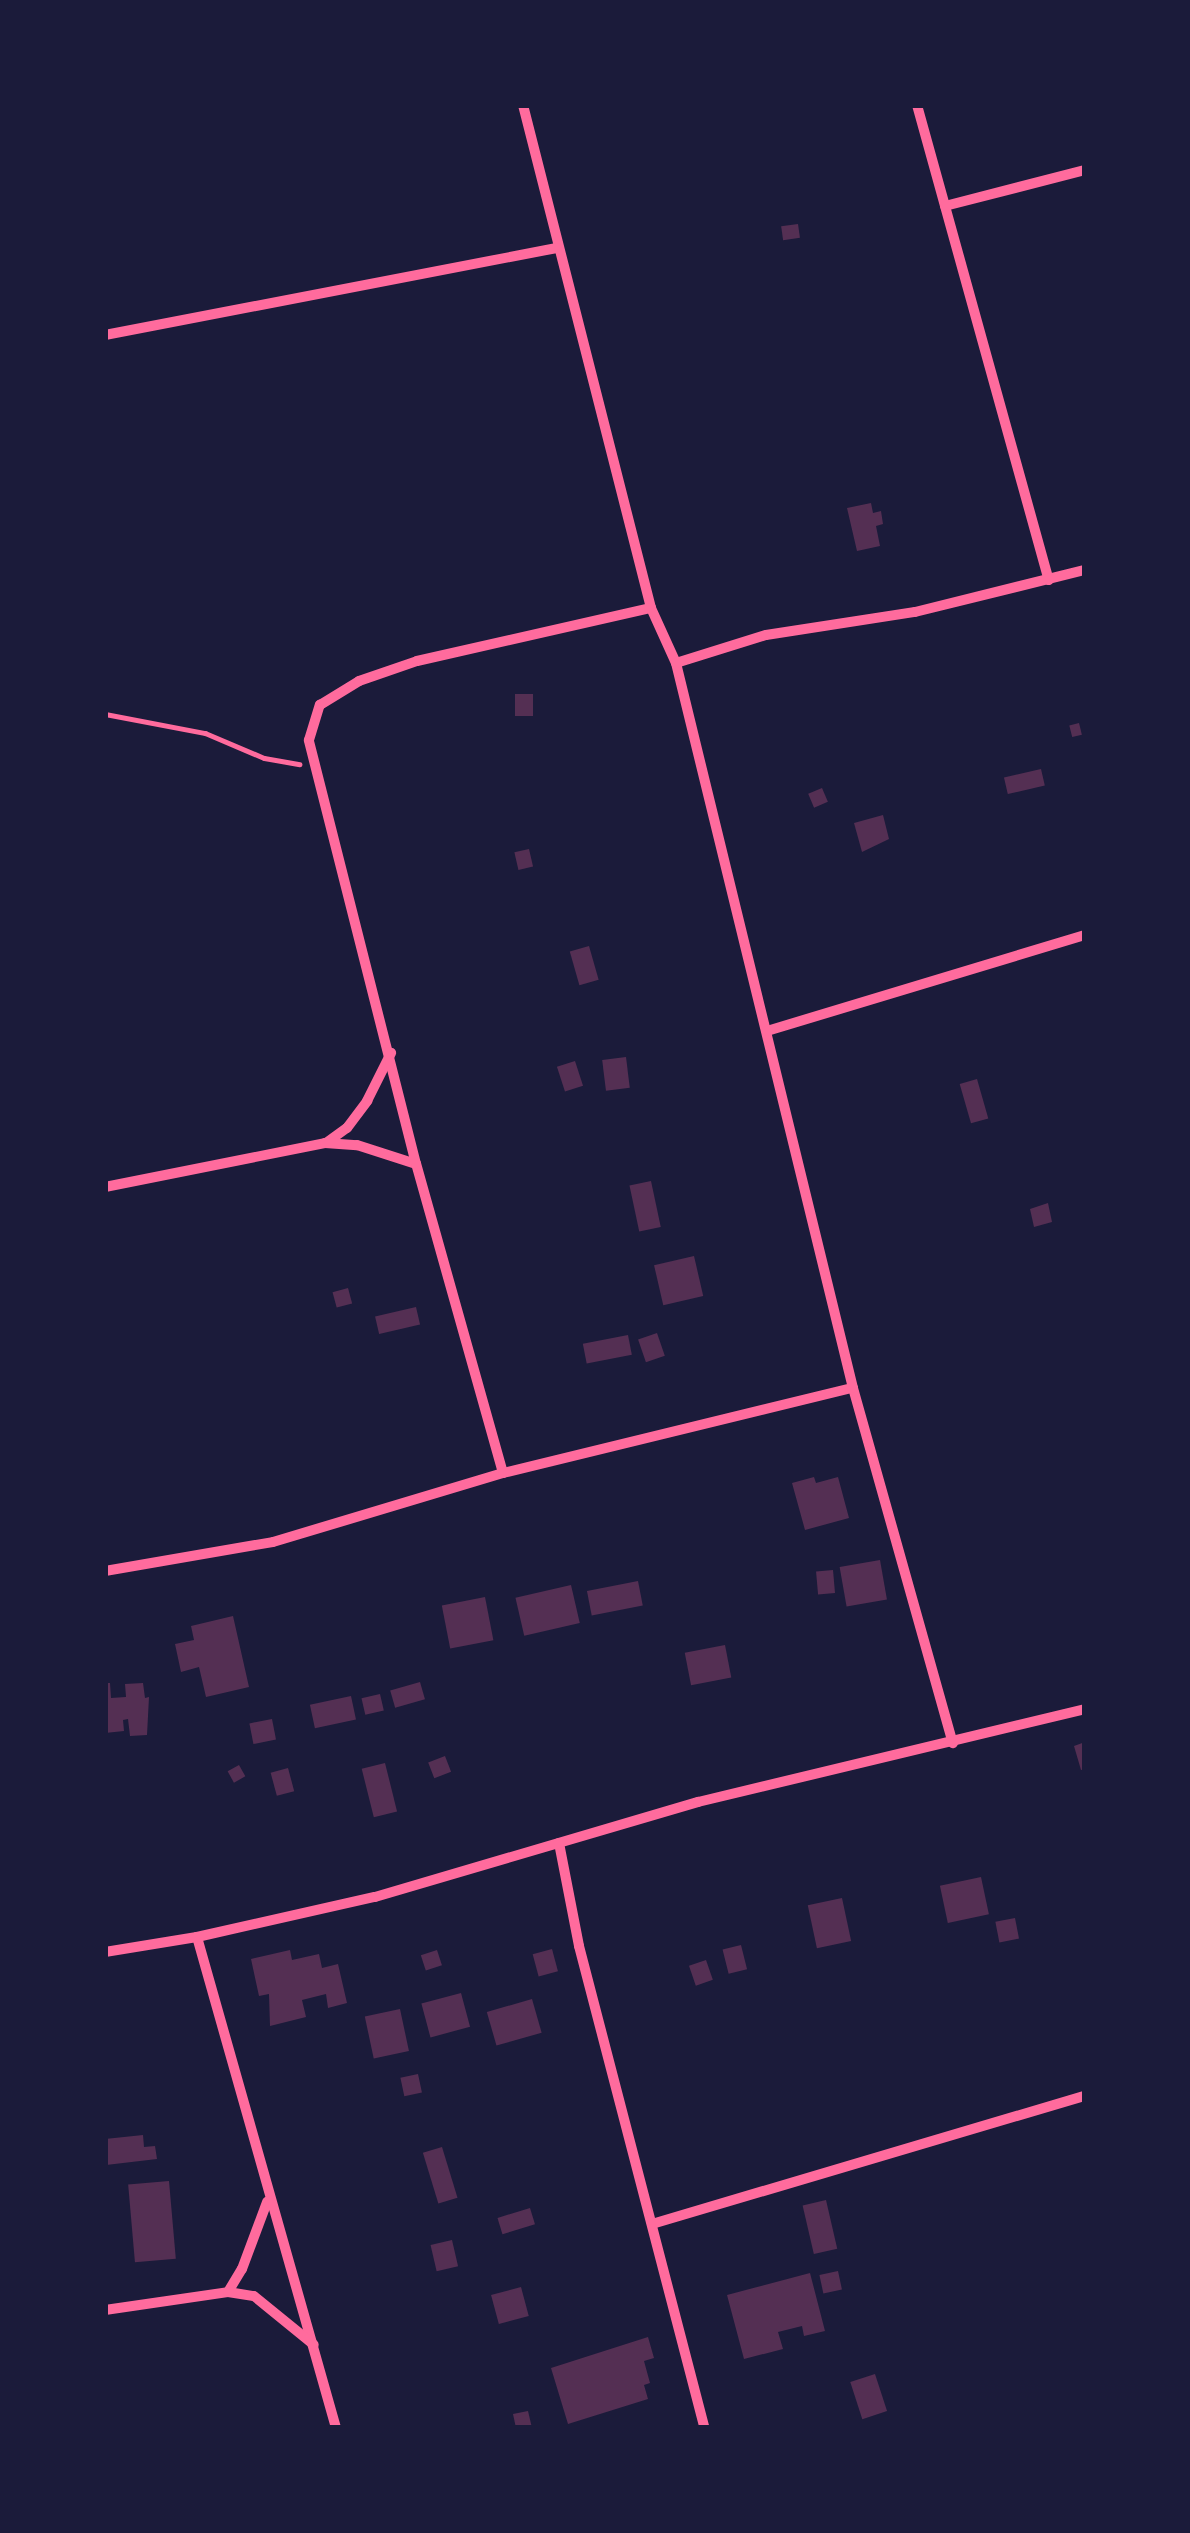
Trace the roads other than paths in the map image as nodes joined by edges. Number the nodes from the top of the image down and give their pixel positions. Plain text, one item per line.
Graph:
1 (524, 105) edge
2 (917, 105) edge
3 (1085, 170) edge
4 (945, 206) junction
5 (557, 248) junction
6 (105, 335) edge
7 (1085, 570) edge
8 (1049, 580) junction
9 (651, 608) junction
10 (676, 663) junction
11 (1085, 936) edge
12 (767, 1030) junction
13 (392, 1053) junction
14 (325, 1144) junction
15 (416, 1164) junction
16 (105, 1187) edge
17 (853, 1388) junction
18 (503, 1473) junction
19 (105, 1571) edge
20 (1085, 1709) edge
21 (953, 1743) junction
22 (559, 1842) junction
23 (197, 1937) junction
24 (105, 1952) edge
25 (1085, 2096) edge
26 (268, 2199) junction
27 (652, 2224) junction
28 (228, 2292) junction
29 (105, 2310) edge
30 (314, 2345) junction
31 (336, 2428) edge
32 (705, 2428) edge

1 - 5 street
2 - 4 street
3 - 4 street
4 - 8 street
5 - 6 street
5 - 9 street
7 - 8 street
8 - 10 street
9 - 10 street
9 - 13 street
10 - 12 street
11 - 12 street
12 - 17 street
13 - 14 street
13 - 15 street
14 - 15 street
14 - 16 street
15 - 18 street
17 - 18 street
17 - 21 street
18 - 19 street
20 - 21 street
21 - 22 street
22 - 23 street
22 - 27 street
23 - 24 street
23 - 26 street
25 - 27 street
26 - 28 street
26 - 30 street
27 - 32 street
28 - 29 street
28 - 30 street
30 - 31 street

